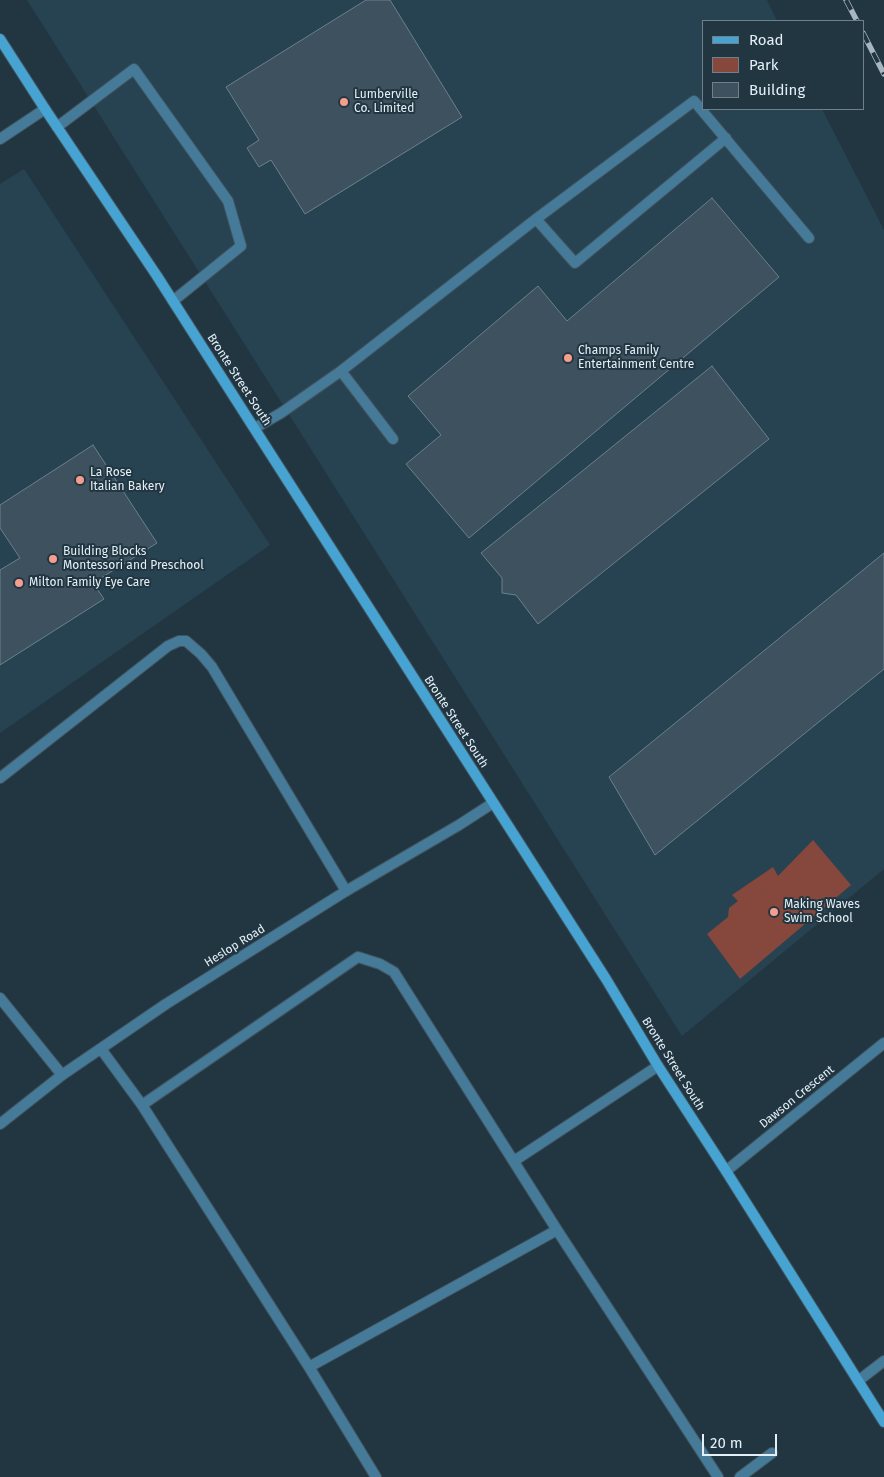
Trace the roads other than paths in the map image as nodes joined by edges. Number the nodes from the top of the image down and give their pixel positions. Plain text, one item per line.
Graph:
1 (0, 39) edge
2 (45, 109) junction
3 (57, 127) junction
4 (726, 138) junction
5 (0, 139) edge
6 (536, 219) junction
7 (809, 238) dead end
8 (173, 301) junction
9 (341, 371) junction
10 (255, 428) junction
11 (393, 439) dead end
12 (0, 778) edge
13 (493, 803) junction
14 (346, 891) junction
15 (0, 998) edge
16 (884, 1042) edge
17 (101, 1049) junction
18 (658, 1066) junction
19 (62, 1075) junction
20 (142, 1105) junction
21 (0, 1124) edge
22 (514, 1161) junction
23 (726, 1171) junction
24 (557, 1230) junction
25 (884, 1361) edge
26 (309, 1368) junction
27 (858, 1381) junction
28 (884, 1422) edge
29 (772, 1453) dead end
30 (376, 1477) edge
31 (718, 1477) edge
32 (740, 1477) edge

1 - 2 main road, Bronte Street South
2 - 3 main road, Bronte Street South
2 - 5 street
3 - 8 main road, Bronte Street South
3 - 8 street
4 - 6 street
4 - 6 street
4 - 7 street
6 - 9 street
8 - 10 main road, Bronte Street South
9 - 10 street
9 - 11 street
10 - 13 main road, Bronte Street South
12 - 14 street
13 - 14 street, Heslop Road
13 - 18 main road, Bronte Street South
14 - 17 street, Heslop Road
15 - 19 street
16 - 23 street, Dawson Crescent
17 - 19 street, Heslop Road
17 - 20 street
18 - 22 street
18 - 23 main road, Bronte Street South
19 - 21 street, Heslop Road
20 - 22 street
20 - 26 street
22 - 24 street
23 - 27 main road, Bronte Street South
24 - 26 street
24 - 31 street
25 - 27 street
26 - 30 street
27 - 28 main road, Bronte Street South
29 - 32 street

